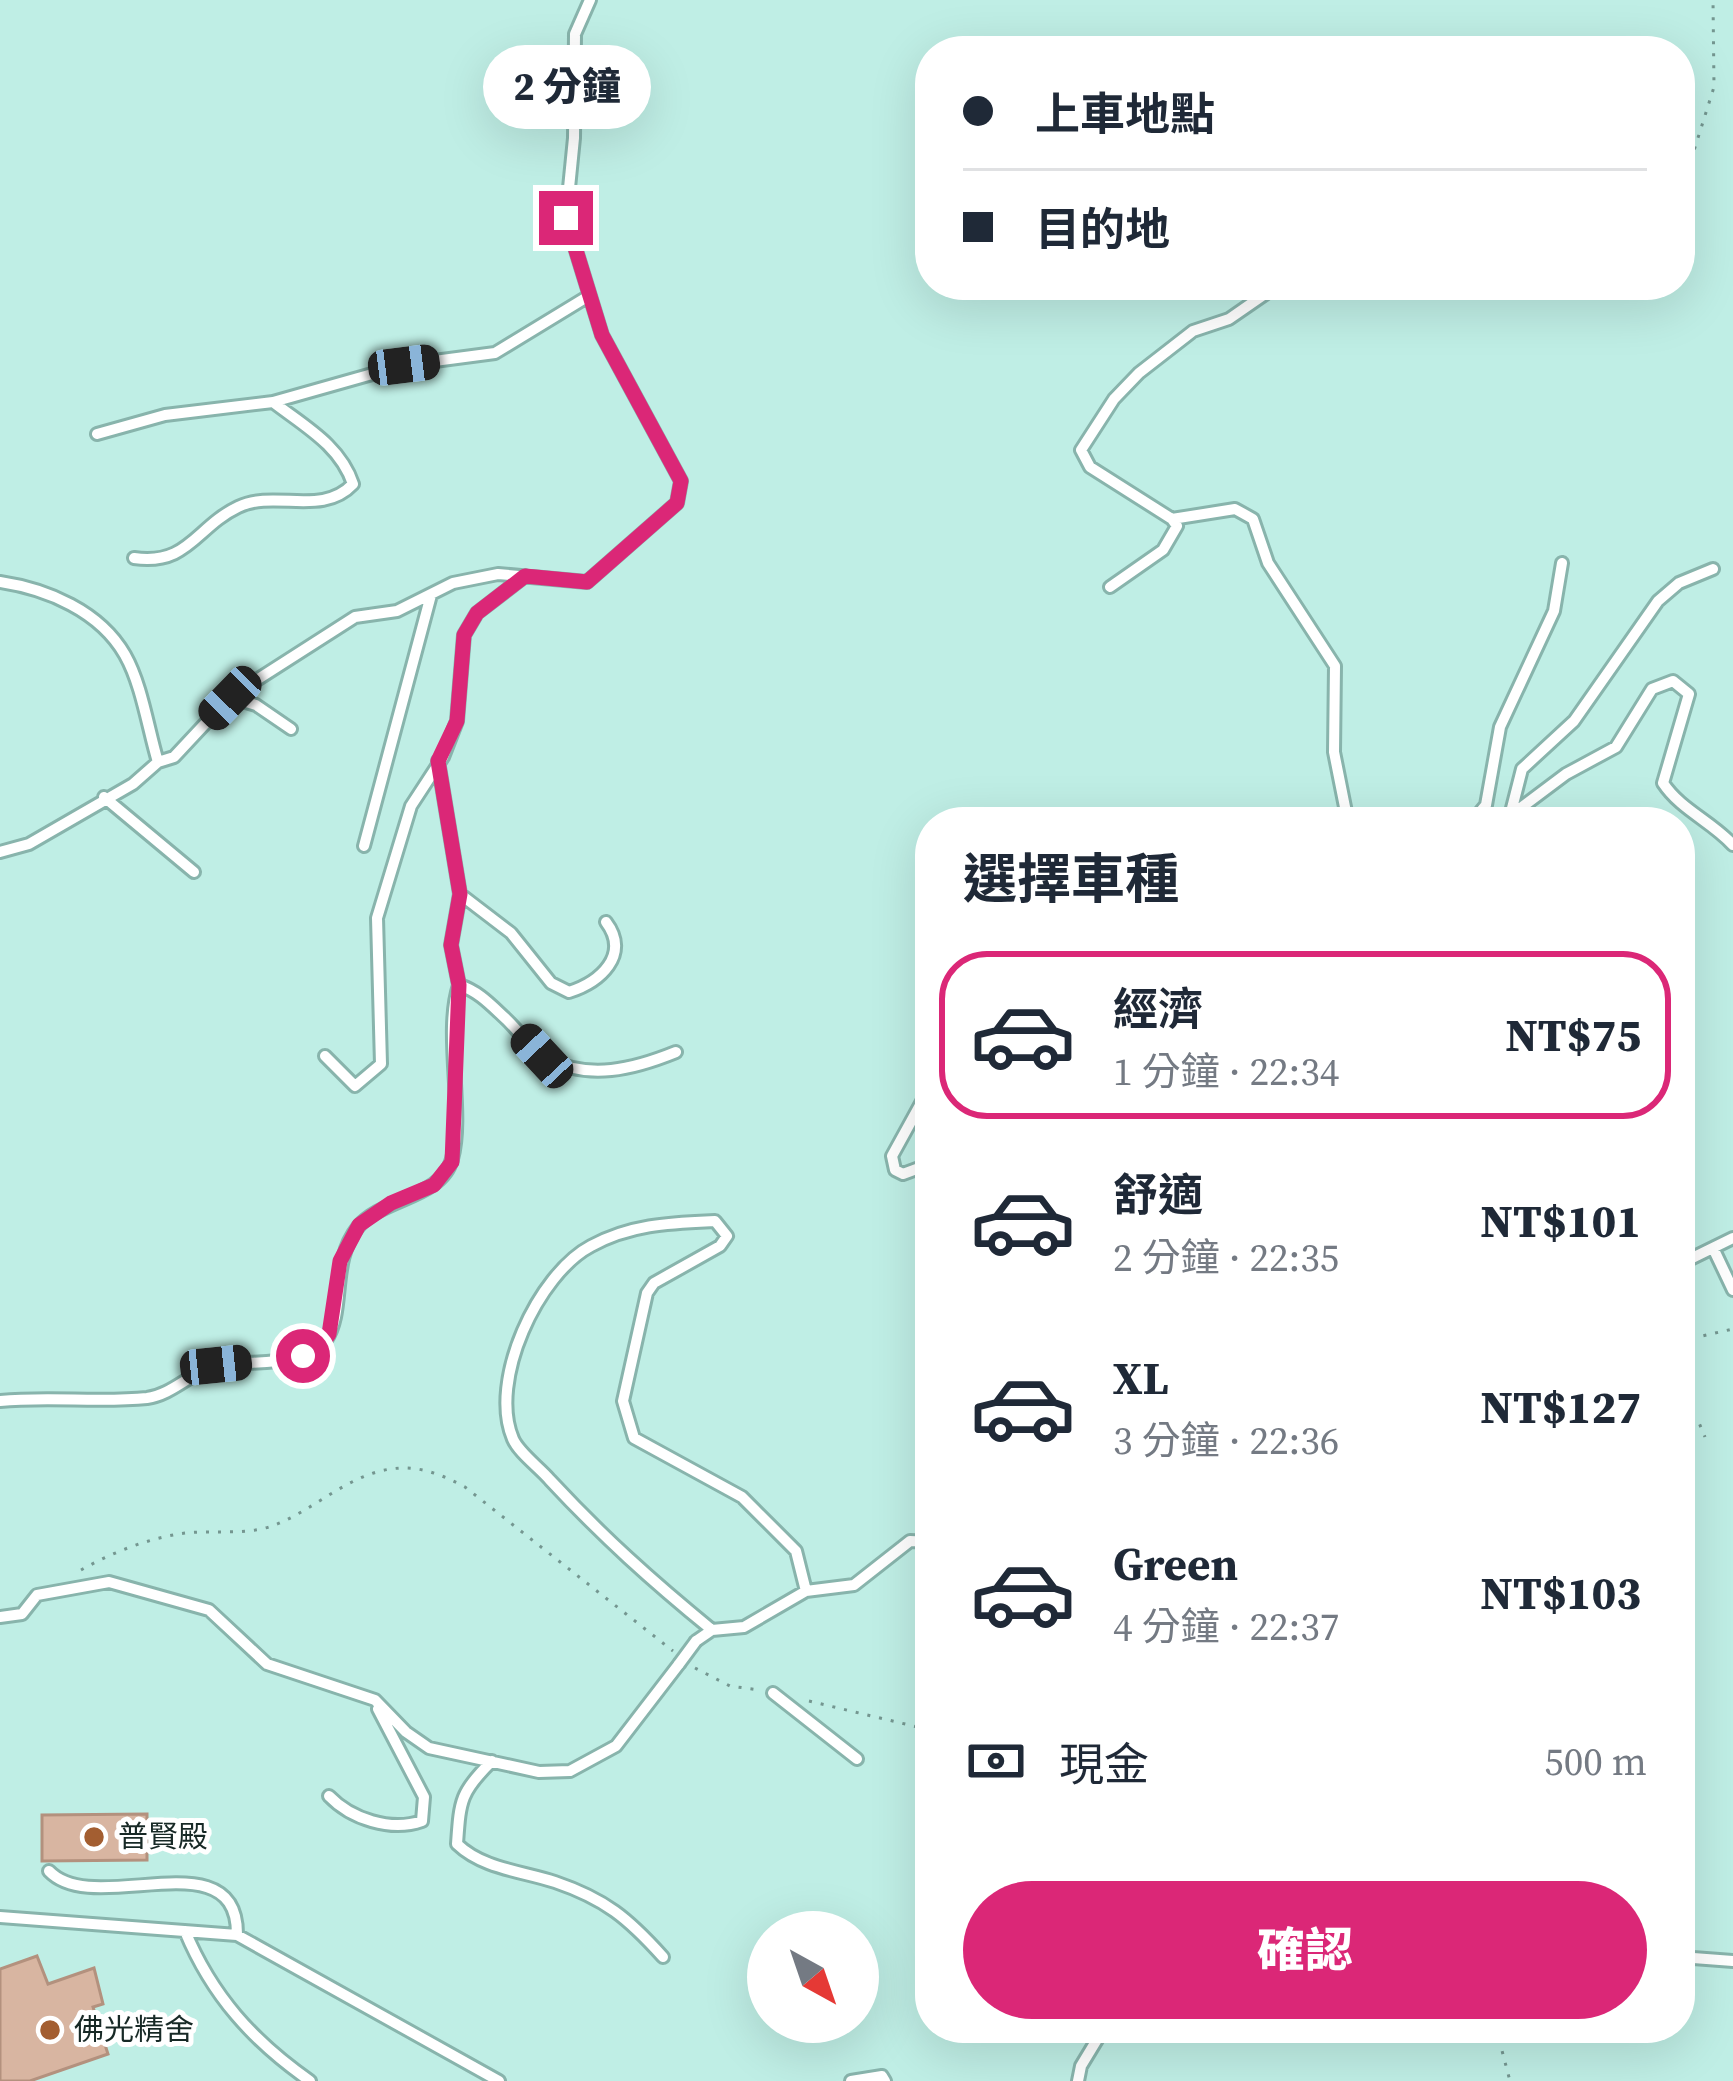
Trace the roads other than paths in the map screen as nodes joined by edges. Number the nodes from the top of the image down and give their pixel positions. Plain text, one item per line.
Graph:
1 (590, 0) edge
2 (587, 297) junction
3 (1257, 300) edge
4 (273, 401) junction
5 (97, 434) dead end
6 (1172, 519) junction
7 (134, 558) dead end
8 (1562, 563) dead end
9 (1713, 569) dead end
10 (525, 576) junction
11 (0, 582) edge
12 (1110, 587) dead end
13 (431, 595) junction
14 (230, 698) junction
15 (291, 729) dead end
16 (438, 761) junction
17 (158, 762) junction
18 (104, 797) junction
19 (1345, 807) edge
20 (1484, 807) edge
21 (1509, 807) edge
22 (1522, 807) edge
23 (1685, 807) edge
24 (1695, 813) edge
25 (1733, 845) edge
26 (364, 846) dead end
27 (0, 852) edge
28 (194, 872) dead end
29 (460, 894) junction
30 (606, 922) dead end
31 (459, 985) junction
32 (676, 1052) dead end
33 (325, 1056) dead end
34 (915, 1114) edge
35 (915, 1170) edge
36 (1733, 1238) edge
37 (1714, 1250) junction
38 (1695, 1258) edge
39 (1733, 1290) edge
40 (0, 1401) edge
41 (915, 1541) edge
42 (806, 1591) junction
43 (0, 1617) edge
44 (712, 1630) junction
45 (773, 1693) road end
46 (375, 1700) junction
47 (857, 1759) dead end
48 (491, 1761) junction
49 (329, 1796) dead end
50 (50, 1871) dead end
51 (0, 1917) edge
52 (185, 1931) junction
53 (238, 1935) junction
54 (663, 1957) dead end
55 (1695, 1958) edge
56 (1733, 1961) edge
57 (1095, 2043) edge
58 (310, 2081) edge
59 (499, 2081) edge
60 (851, 2081) edge
61 (885, 2081) edge
62 (1078, 2081) edge

1 - 2 lane
2 - 4 lane
2 - 10 lane
3 - 6 lane
4 - 5 lane
4 - 7 lane
6 - 12 lane
6 - 19 lane
8 - 20 lane
9 - 21 lane
10 - 13 lane
10 - 16 lane
11 - 17 lane
13 - 14 lane
13 - 26 lane
14 - 15 lane
14 - 17 lane
16 - 29 lane
16 - 33 lane
17 - 18 lane
18 - 27 lane
18 - 28 lane
22 - 23 lane
24 - 25 lane
29 - 30 lane
29 - 31 lane
31 - 32 lane
31 - 40 lane
34 - 35 lane
36 - 37 lane
37 - 38 lane
37 - 39 lane
41 - 42 lane
42 - 44 lane
42 - 44 lane
43 - 46 lane
44 - 48 lane, bridge
45 - 47 lane
46 - 48 lane
46 - 49 lane
48 - 54 lane
50 - 53 lane
51 - 52 lane
52 - 53 lane
52 - 58 lane
53 - 59 lane
55 - 56 lane
57 - 62 lane
60 - 61 lane

